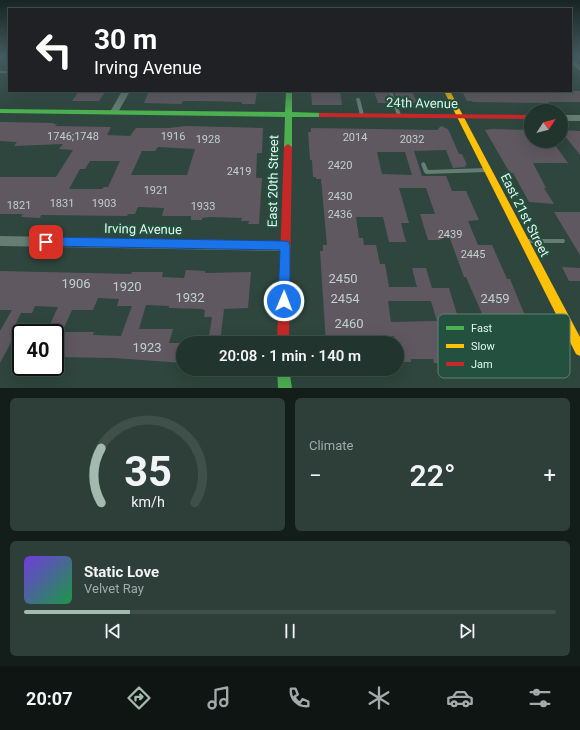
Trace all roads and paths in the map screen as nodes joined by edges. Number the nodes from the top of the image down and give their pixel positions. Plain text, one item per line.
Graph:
1 (125, 92) edge
2 (289, 92) edge
3 (390, 92) edge
4 (447, 92) edge
5 (358, 99) dead end
6 (0, 111) edge
7 (114, 112) junction
8 (288, 114) junction
9 (362, 115) junction
10 (399, 115) junction
11 (459, 116) junction
12 (524, 117) edge
13 (568, 118) edge
14 (580, 118) edge
15 (423, 164) dead end
16 (487, 170) junction
17 (524, 241) junction
18 (562, 241) dead end
19 (0, 242) edge
20 (285, 246) junction
21 (562, 314) edge
22 (570, 331) edge
23 (283, 336) edge
24 (580, 350) edge
25 (284, 376) edge
26 (285, 388) edge

1 - 7 street
2 - 8 street, East 20th Street
3 - 10 lane
4 - 11 street, East 21st Street
5 - 9 lane
6 - 7 street, 24th Avenue
7 - 8 street, 24th Avenue
8 - 9 street, 24th Avenue
8 - 20 street, East 20th Street
9 - 10 street, 24th Avenue
10 - 11 street, 24th Avenue
11 - 12 street, 24th Avenue
11 - 16 street, East 21st Street
13 - 14 street
15 - 16 lane
16 - 17 street, East 21st Street
17 - 18 lane
17 - 21 street, East 21st Street
19 - 20 street, Irving Avenue
20 - 23 street, East 20th Street
22 - 24 street, East 21st Street
25 - 26 street

